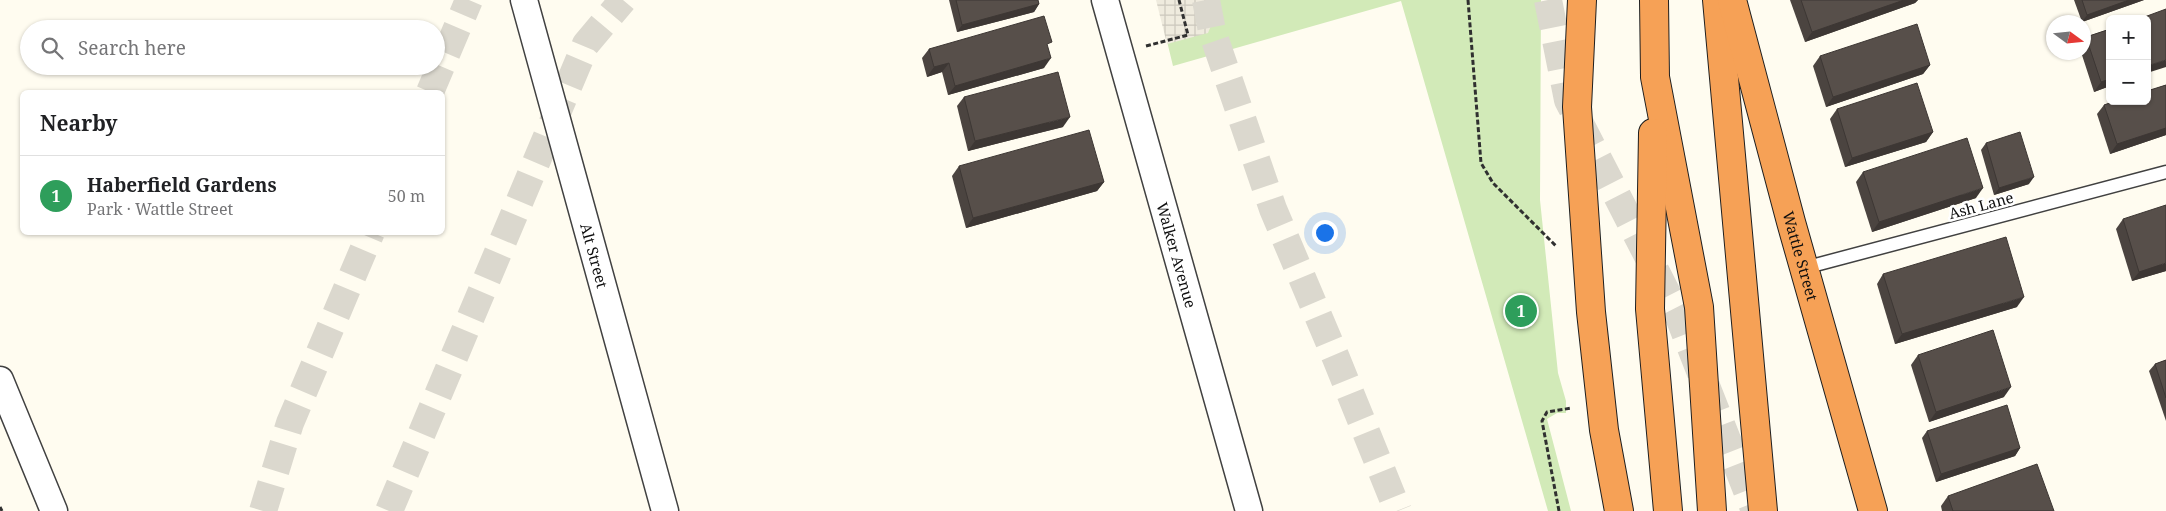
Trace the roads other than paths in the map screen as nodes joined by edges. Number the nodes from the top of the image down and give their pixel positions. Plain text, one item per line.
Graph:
1 (524, 0) edge
2 (1105, 0) edge
3 (1582, 0) edge
4 (1654, 0) edge
5 (1716, 0) edge
6 (1732, 0) edge
7 (1654, 77) junction
8 (2166, 172) edge
9 (1804, 268) junction
10 (0, 380) edge
11 (54, 511) edge
12 (665, 511) edge
13 (1249, 511) edge
14 (1619, 511) edge
15 (1668, 511) edge
16 (1712, 511) edge
17 (1763, 511) edge
18 (1873, 511) edge

1 - 12 street, Alt Street
2 - 13 street, Walker Avenue
3 - 14 highway
4 - 7 highway
5 - 17 highway
6 - 9 highway, Wattle Street
7 - 15 highway
7 - 16 highway
8 - 9 lane, Ash Lane
9 - 18 highway, Wattle Street
10 - 11 street

